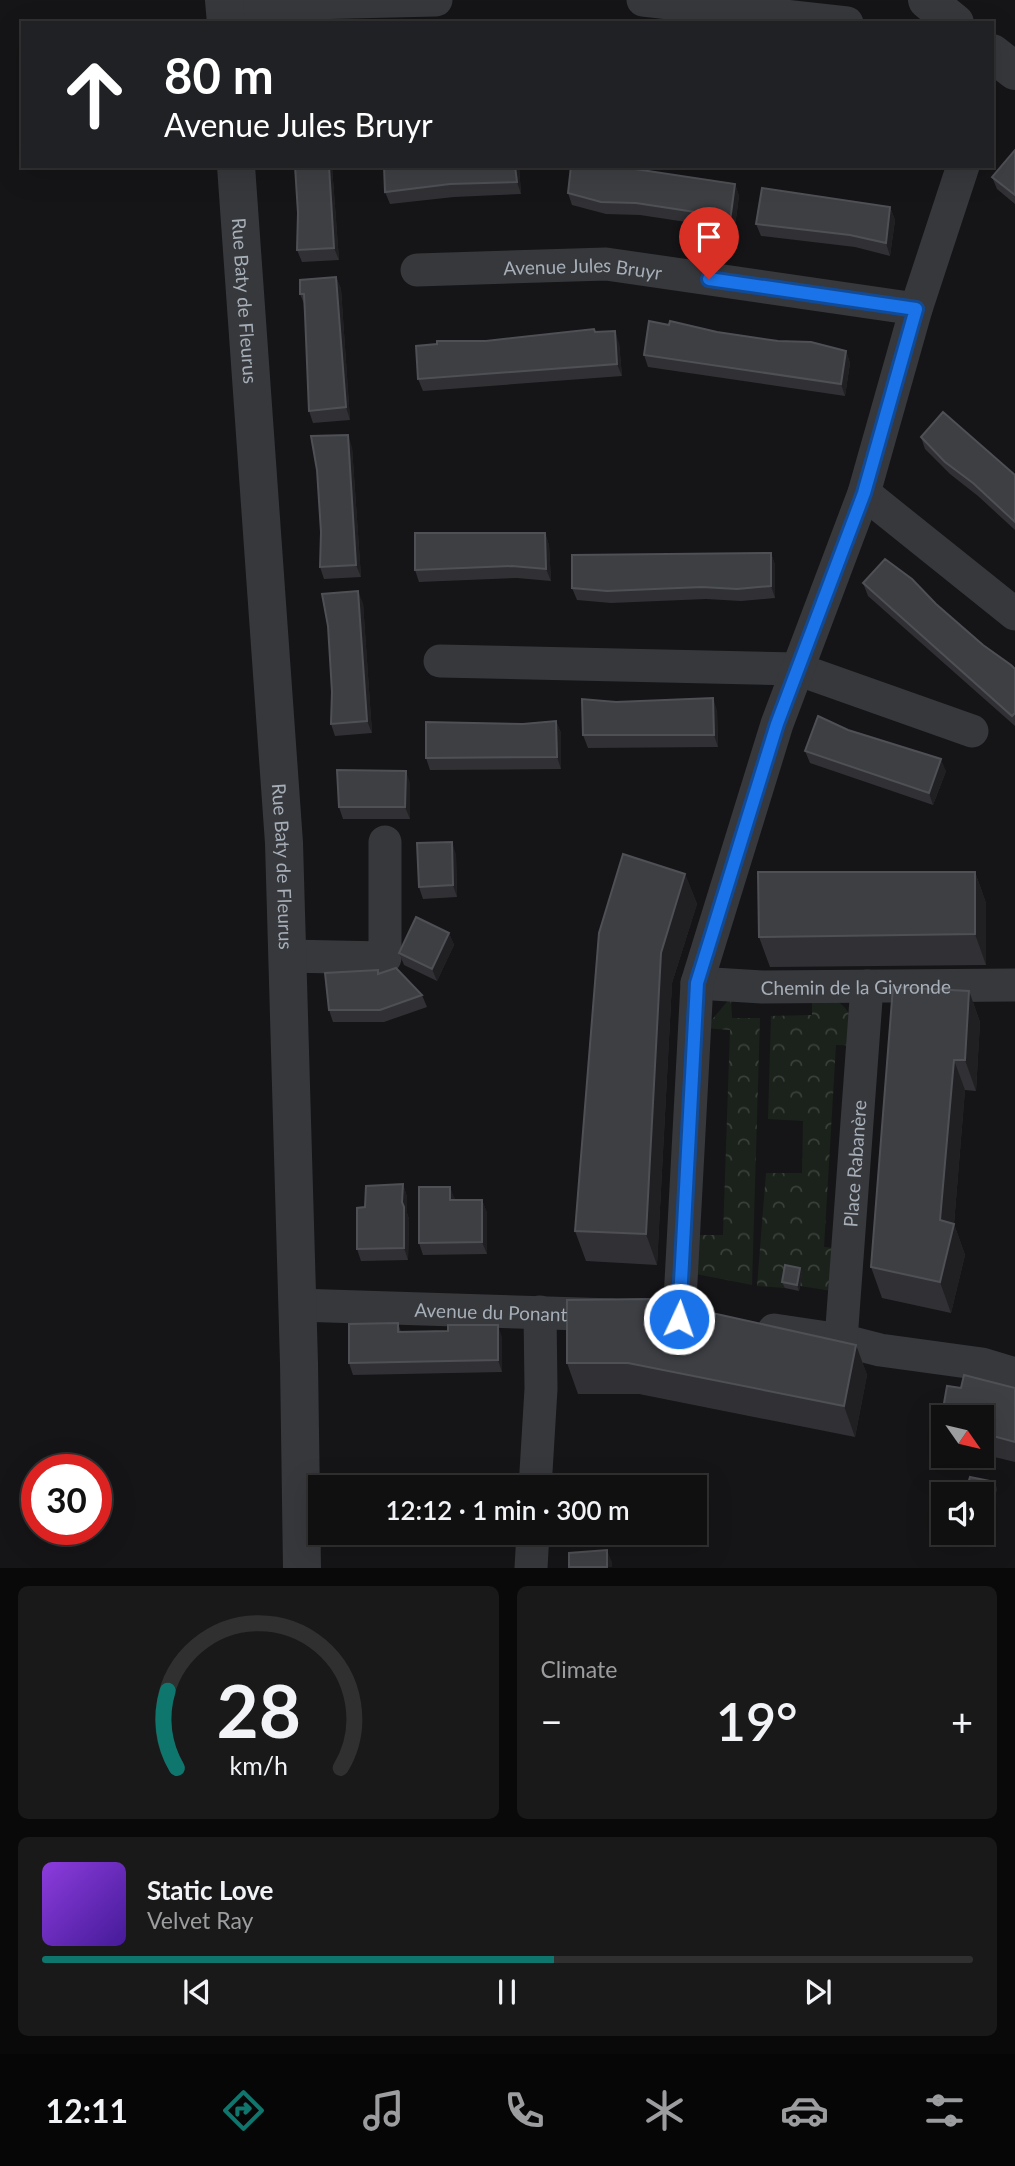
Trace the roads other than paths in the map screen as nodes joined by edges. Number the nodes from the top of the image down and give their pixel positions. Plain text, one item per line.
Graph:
1 (436, 0) edge
2 (643, 0) edge
3 (927, 0) edge
4 (225, 9) edge
5 (829, 21) edge
6 (953, 21) edge
7 (236, 168) edge
8 (962, 168) edge
9 (416, 270) dead end
10 (916, 309) junction
11 (864, 493) junction
12 (1015, 614) edge
13 (440, 661) dead end
14 (797, 669) junction
15 (972, 731) dead end
16 (385, 842) dead end
17 (287, 956) junction
18 (697, 983) junction
19 (1015, 985) edge
20 (867, 986) junction
21 (297, 1305) junction
22 (540, 1312) junction
23 (656, 1318) junction
24 (841, 1340) junction
25 (1015, 1374) edge
26 (536, 1475) edge
27 (532, 1545) edge
28 (302, 1567) edge
29 (531, 1567) edge

1 - 4 street
2 - 5 street
3 - 6 street
7 - 17 street, Rue Baty de Fleurus
8 - 10 street
9 - 10 street, Avenue Jules Bruyr
10 - 11 street
11 - 12 street
11 - 14 street
13 - 14 street
14 - 15 street
14 - 18 street
16 - 17 street
17 - 21 street, Rue Baty de Fleurus
18 - 20 street, Chemin de la Givronde
18 - 23 street
19 - 20 street, Chemin de la Givronde
20 - 24 street, Place Rabanère
21 - 22 street, Avenue du Ponant
21 - 28 street, Rue Baty de Fleurus
22 - 23 street, Avenue du Ponant
22 - 26 street
23 - 24 street, Avenue du Ponant
24 - 25 street, Avenue du Ponant
27 - 29 street

